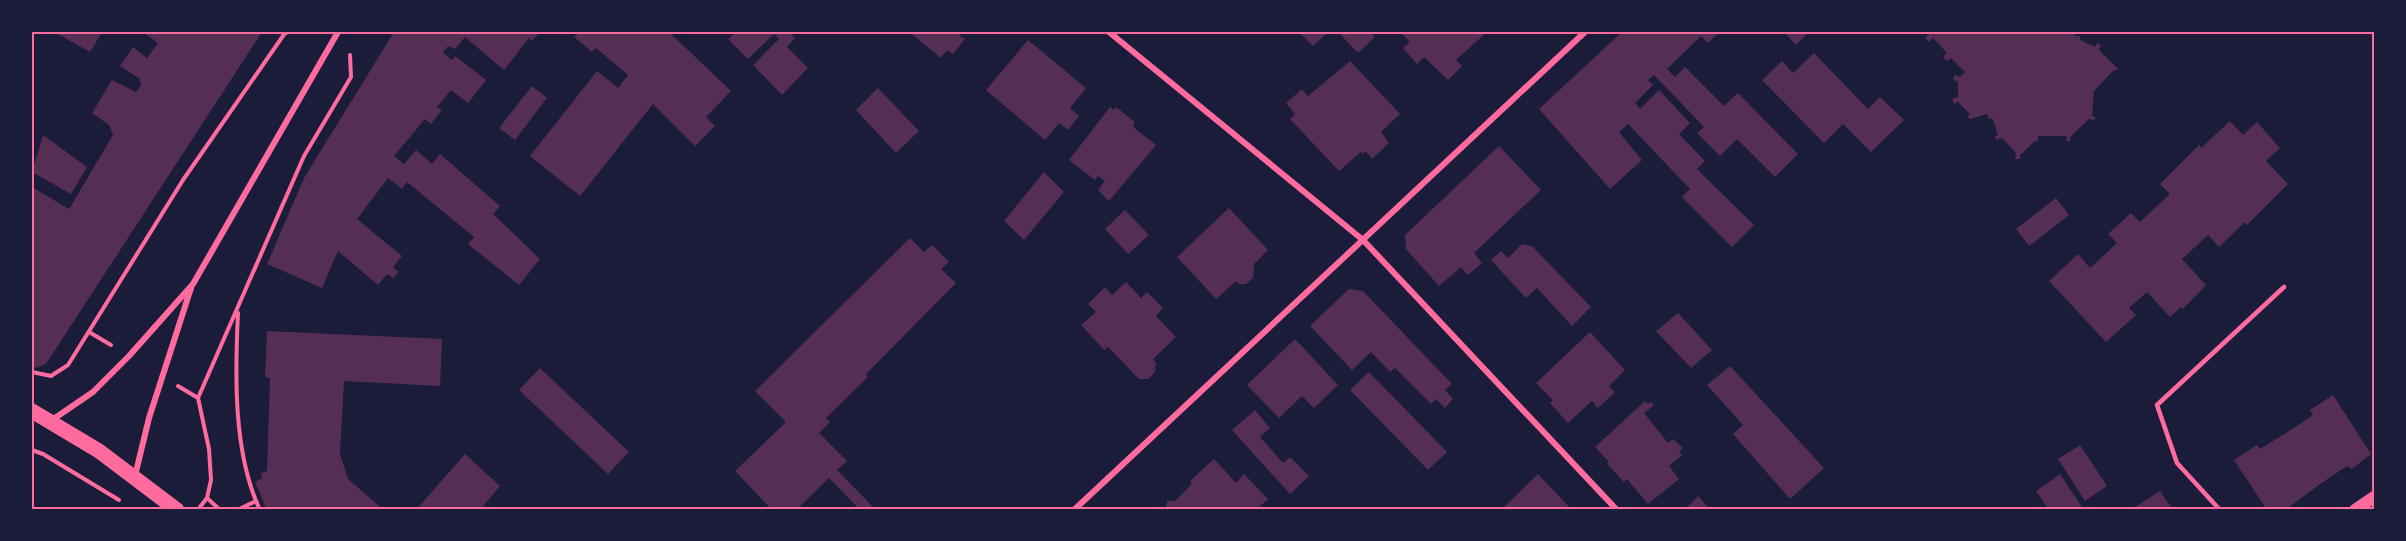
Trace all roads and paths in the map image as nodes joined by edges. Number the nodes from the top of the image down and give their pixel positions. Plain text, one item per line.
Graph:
1 (289, 32) edge
2 (1109, 32) edge
3 (1585, 32) edge
4 (337, 33) edge
5 (1363, 240) junction
6 (193, 284) junction
7 (2284, 287) dead end
8 (238, 310) junction
9 (32, 372) edge
10 (32, 411) edge
11 (50, 421) junction
12 (32, 450) edge
13 (134, 477) junction
14 (2374, 497) edge
15 (119, 501) dead end
16 (256, 501) junction
17 (177, 510) edge
18 (220, 510) edge
19 (237, 510) edge
20 (260, 510) edge
21 (1074, 510) edge
22 (1617, 510) edge
23 (2220, 510) edge
24 (2355, 510) edge

1 - 9 path
2 - 5 street
3 - 5 street
4 - 6 street
4 - 8 path
5 - 21 street
5 - 22 street
6 - 11 street
6 - 13 street
7 - 23 lane
8 - 16 path
8 - 18 path
10 - 11 main road
11 - 13 main road
12 - 15 path
13 - 17 main road
14 - 24 main road
16 - 19 path
16 - 20 path

